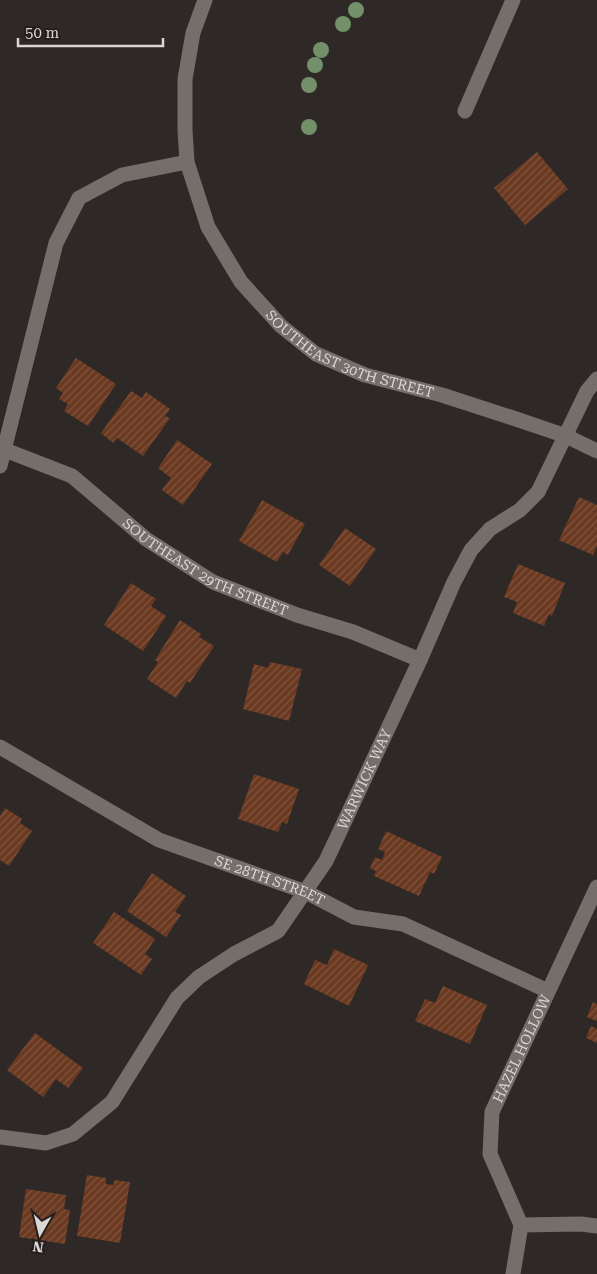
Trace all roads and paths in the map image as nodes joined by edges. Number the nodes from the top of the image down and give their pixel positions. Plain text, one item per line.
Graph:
1 (205, 0) edge
2 (513, 0) edge
3 (465, 111) dead end
4 (187, 162) junction
5 (597, 379) edge
6 (566, 436) junction
7 (4, 450) junction
8 (597, 451) edge
9 (0, 466) edge
10 (420, 660) junction
11 (0, 747) edge
12 (597, 887) edge
13 (306, 892) junction
14 (548, 991) junction
15 (0, 1137) edge
16 (521, 1225) junction
17 (597, 1226) edge
18 (513, 1274) edge

1 - 4 street, SOUTHEAST 30TH STREET
2 - 3 street
4 - 6 street, SOUTHEAST 30TH STREET
4 - 7 street
5 - 6 street, WARWICK WAY
6 - 8 street, SOUTHEAST 30TH STREET
6 - 10 street, WARWICK WAY
7 - 9 street
7 - 10 street, SOUTHEAST 29TH STREET
10 - 13 street, WARWICK WAY
11 - 13 street, SE 28TH STREET
12 - 14 street, HAZEL HOLLOW
13 - 14 street, SE 28TH STREET
13 - 15 street, WARWICK WAY
14 - 16 street, HAZEL HOLLOW
16 - 17 street
16 - 18 street

